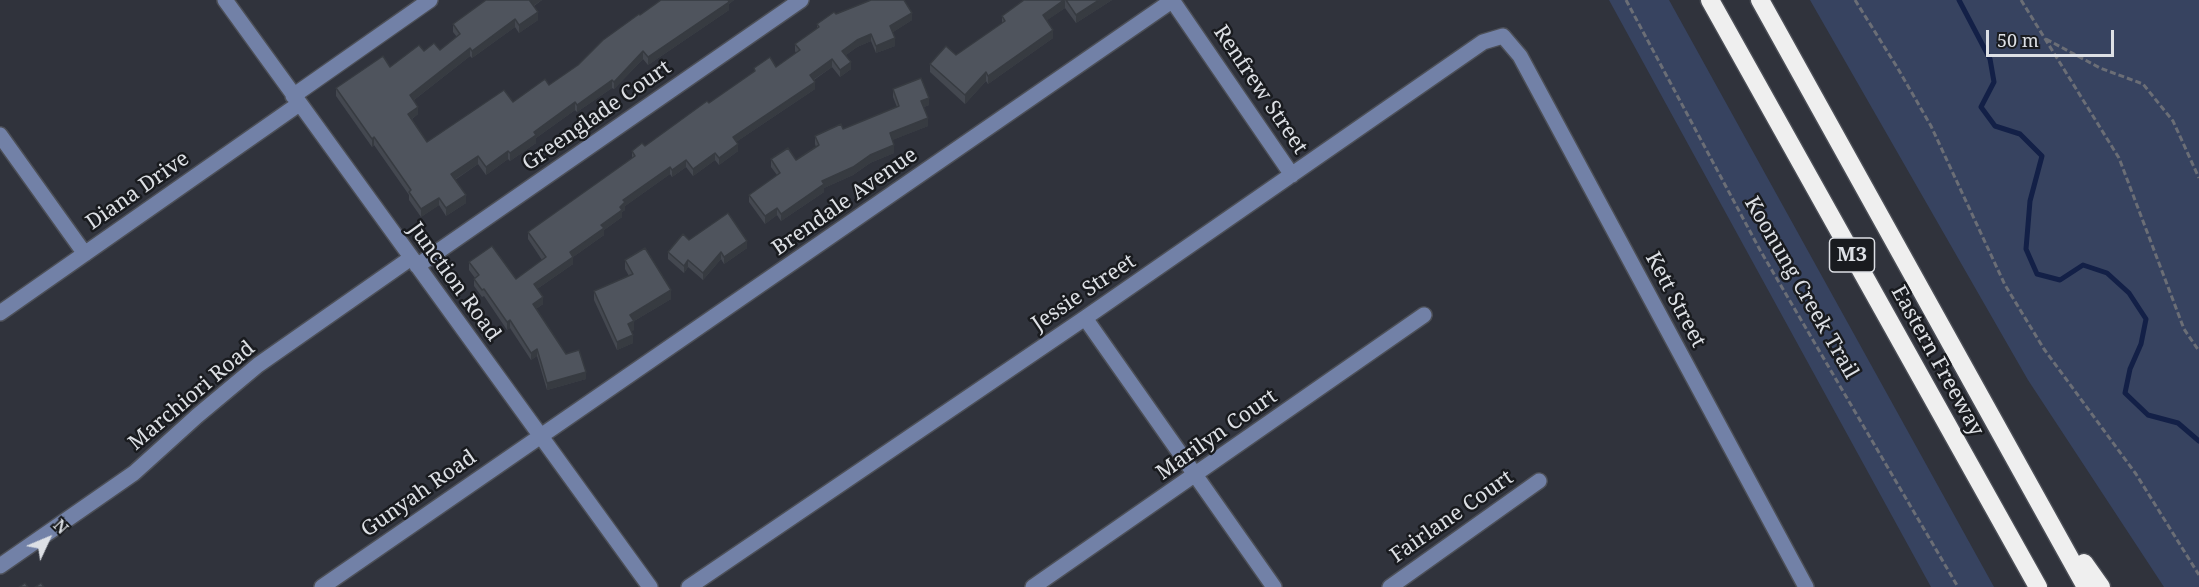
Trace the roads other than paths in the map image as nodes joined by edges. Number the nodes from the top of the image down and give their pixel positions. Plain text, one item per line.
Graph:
1 (225, 0) edge
2 (430, 0) edge
3 (801, 0) edge
4 (1173, 0) edge
5 (1710, 0) edge
6 (1760, 0) edge
7 (1503, 36) joint
8 (296, 100) junction
9 (0, 135) edge
10 (1292, 175) junction
11 (85, 254) junction
12 (414, 262) junction
13 (0, 313) edge
14 (1424, 315) dead end
15 (1085, 318) junction
16 (541, 437) junction
17 (2024, 475) junction
18 (1196, 476) junction
19 (1539, 481) dead end
20 (0, 566) edge
21 (322, 587) edge
22 (650, 587) edge
23 (689, 587) edge
24 (1033, 587) edge
25 (1274, 587) edge
26 (1390, 587) edge
27 (1806, 587) edge
28 (2037, 587) edge
29 (2086, 587) edge
30 (2101, 587) edge

1 - 8 street, Junction Road
2 - 8 street, Diana Drive
3 - 12 street, Greenglade Court
4 - 10 street, Renfrew Street
4 - 16 street, Brendale Avenue
5 - 28 highway, Eastern Freeway / M3
6 - 17 highway, Eastern Freeway / M3
7 - 10 street, Jessie Street
7 - 27 street, Kett Street
8 - 11 street, Diana Drive
8 - 12 street, Junction Road
9 - 11 street
10 - 15 street, Jessie Street
11 - 13 street, Diana Drive
12 - 16 street, Junction Road
12 - 20 street, Marchiori Road
14 - 18 street, Marilyn Court
15 - 18 street
15 - 23 street, Jessie Street
16 - 21 street, Gunyah Road
16 - 22 street, Junction Road
17 - 29 highway, Eastern Freeway / M3
17 - 30 highway
18 - 24 street, Marilyn Court
18 - 25 street
19 - 26 street, Fairlane Court

